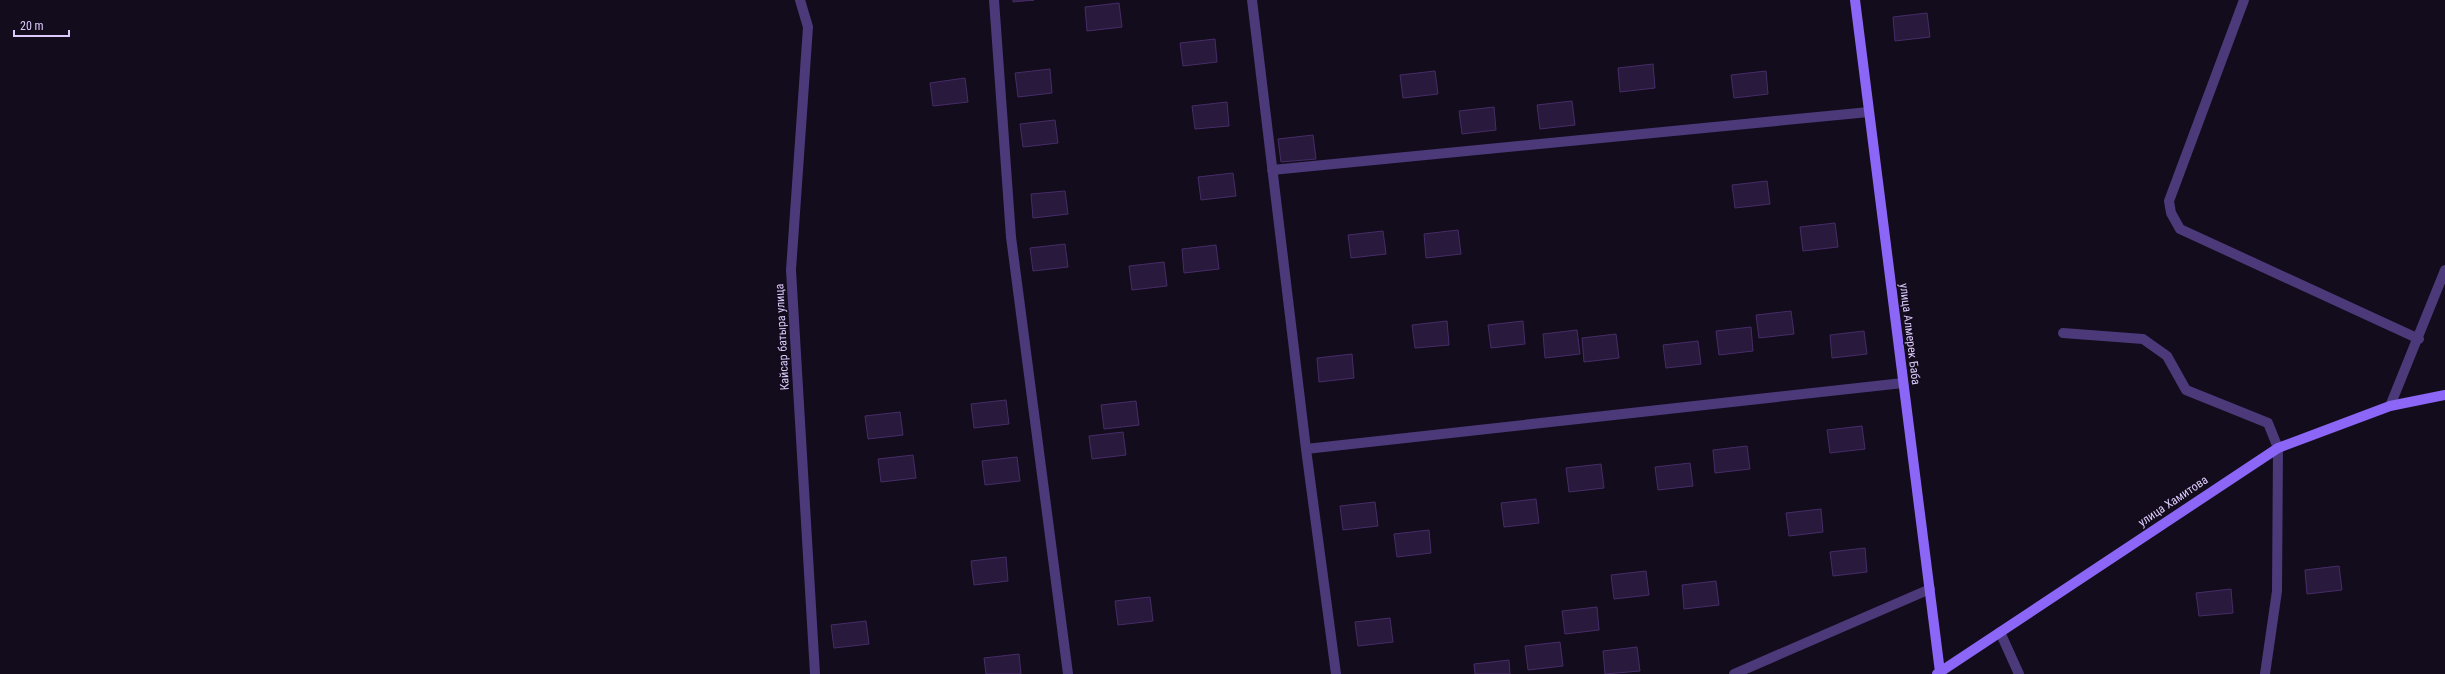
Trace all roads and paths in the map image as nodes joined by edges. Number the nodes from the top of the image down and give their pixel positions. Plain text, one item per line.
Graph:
1 (800, 0) edge
2 (994, 0) edge
3 (1252, 0) edge
4 (1855, 0) edge
5 (2244, 0) edge
6 (1869, 112) junction
7 (1272, 170) junction
8 (2445, 270) edge
9 (2063, 333) dead end
10 (2419, 339) junction
11 (1903, 383) junction
12 (2445, 395) edge
13 (2390, 406) junction
14 (2278, 448) junction
15 (1306, 449) junction
16 (1930, 589) junction
17 (2000, 632) junction
18 (1939, 673) edge
19 (815, 674) edge
20 (1068, 674) edge
21 (1336, 674) edge
22 (1734, 674) edge
23 (2019, 674) edge
24 (2265, 674) edge

1 - 19 street, Кайсар батыра улица
2 - 20 street
3 - 7 street
4 - 6 street, улица Алмерек Баба
5 - 10 street
6 - 7 street
6 - 11 street, улица Алмерек Баба
7 - 15 street
8 - 10 street
9 - 14 street
10 - 13 street
11 - 15 street
11 - 16 street, улица Алмерек Баба
12 - 13 street, улица Хамитова
13 - 14 street, улица Хамитова
14 - 17 street, улица Хамитова
14 - 24 street
15 - 21 street
16 - 18 street, улица Алмерек Баба
16 - 22 street
17 - 18 street, улица Хамитова
17 - 23 street

